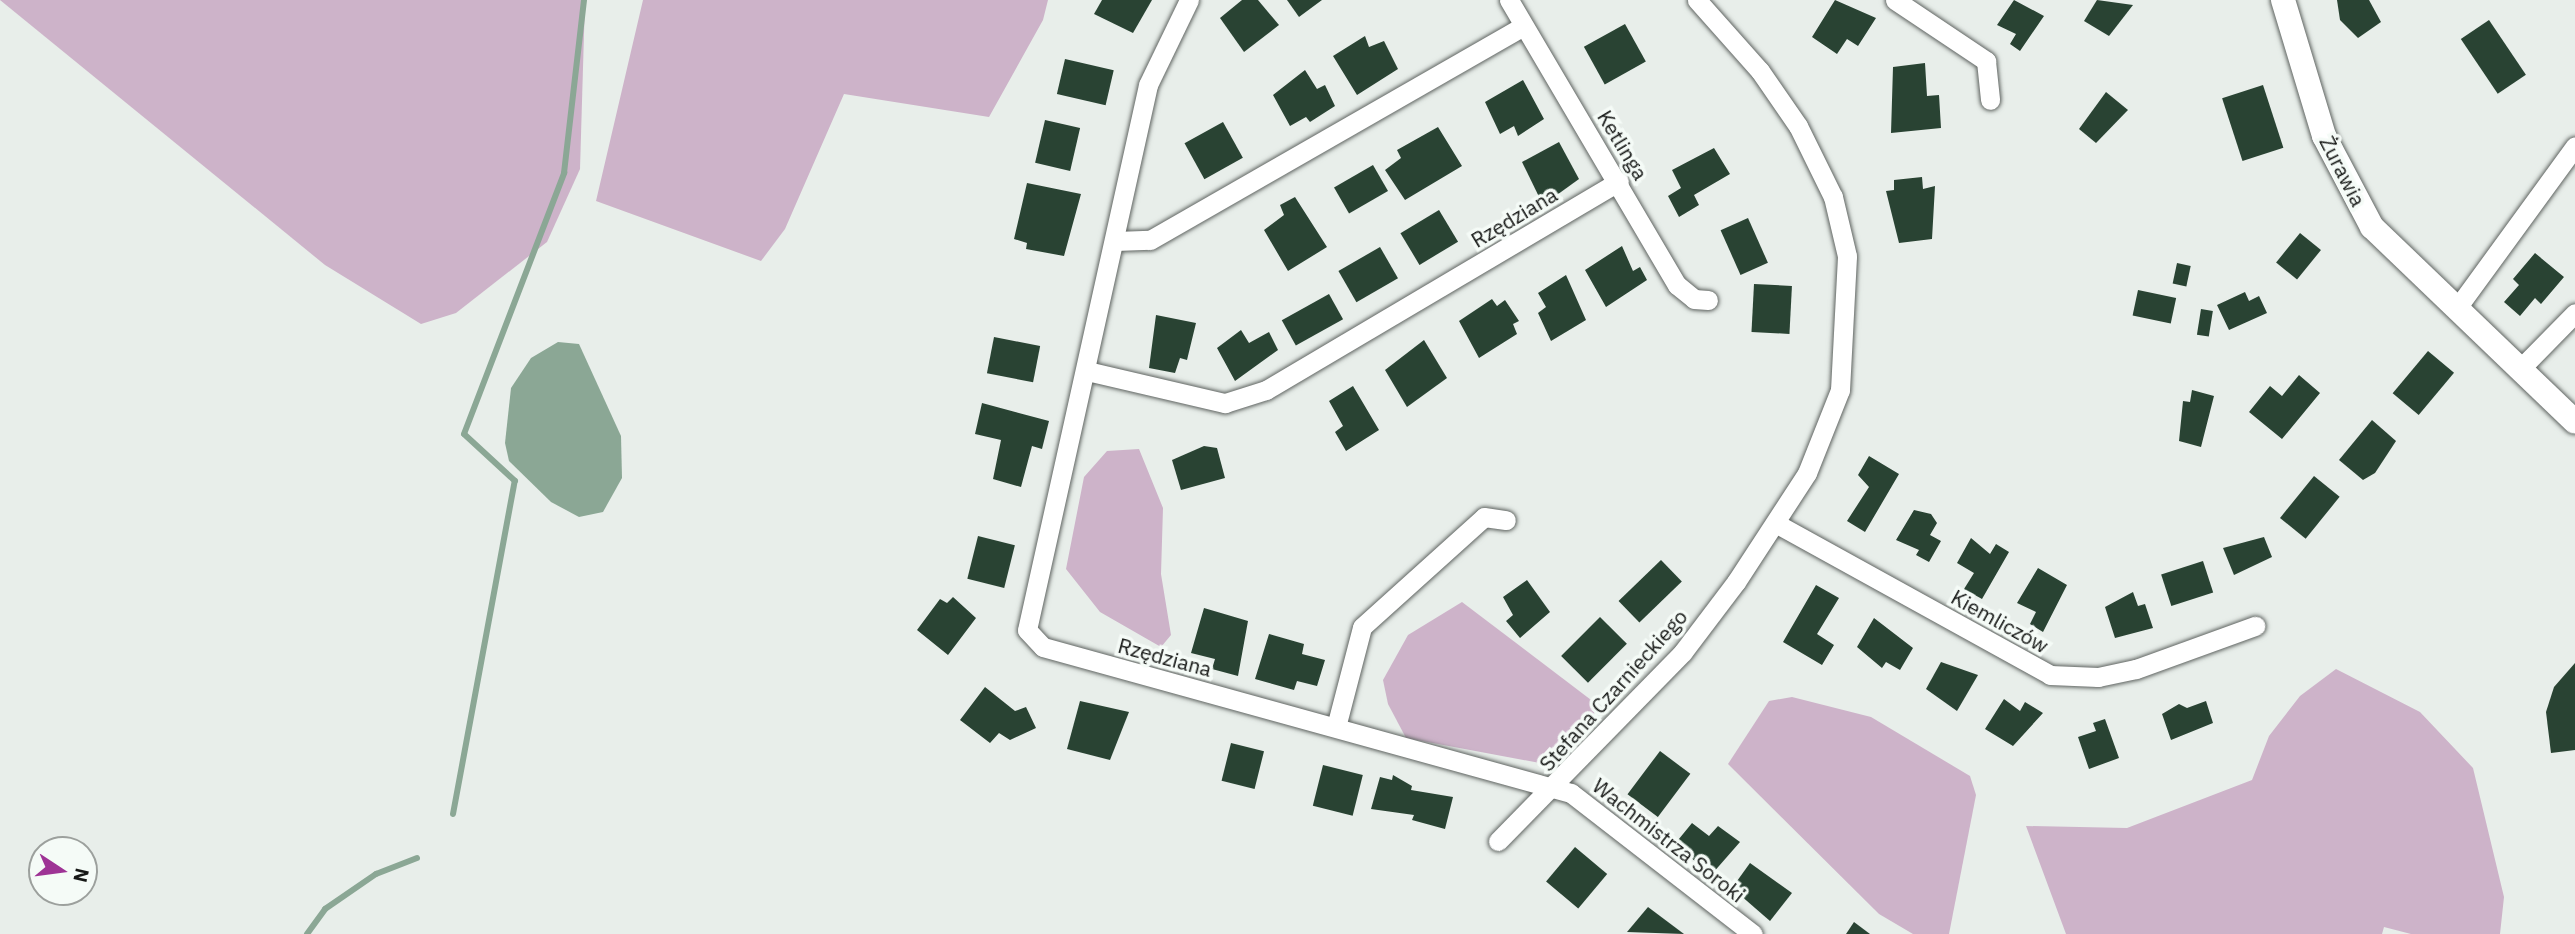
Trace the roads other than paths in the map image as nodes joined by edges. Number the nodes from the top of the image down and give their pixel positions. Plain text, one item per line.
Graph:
1 (1189, 0) edge
2 (1509, 0) edge
3 (1697, 0) edge
4 (1895, 0) edge
5 (2283, 0) edge
6 (1523, 26) junction
7 (1990, 100) dead end
8 (2575, 146) edge
9 (1619, 181) junction
10 (1115, 241) junction
11 (1708, 300) dead end
12 (2457, 308) junction
13 (2575, 313) edge
14 (2520, 369) junction
15 (1087, 372) junction
16 (2575, 422) edge
17 (1506, 520) dead end
18 (1777, 524) junction
19 (2255, 626) dead end
20 (1336, 727) junction
21 (1553, 790) junction
22 (1498, 841) dead end
23 (1753, 934) edge

1 - 10 street, Rzędziana
2 - 6 street, Ketlinga
3 - 18 street, Stefana Czarnieckiego
4 - 7 street
5 - 12 street, Żurawia
6 - 9 street, Ketlinga
6 - 10 street
8 - 12 street
9 - 11 street, Ketlinga
9 - 15 street, Rzędziana
10 - 15 street, Rzędziana
12 - 14 street, Żurawia
13 - 14 street
14 - 16 street, Żurawia
15 - 20 street, Rzędziana
17 - 20 street
18 - 19 street, Kiemliczów
18 - 21 street, Stefana Czarnieckiego
20 - 21 street, Rzędziana
21 - 22 street, Stefana Czarnieckiego
21 - 23 street, Wachmistrza Soroki

